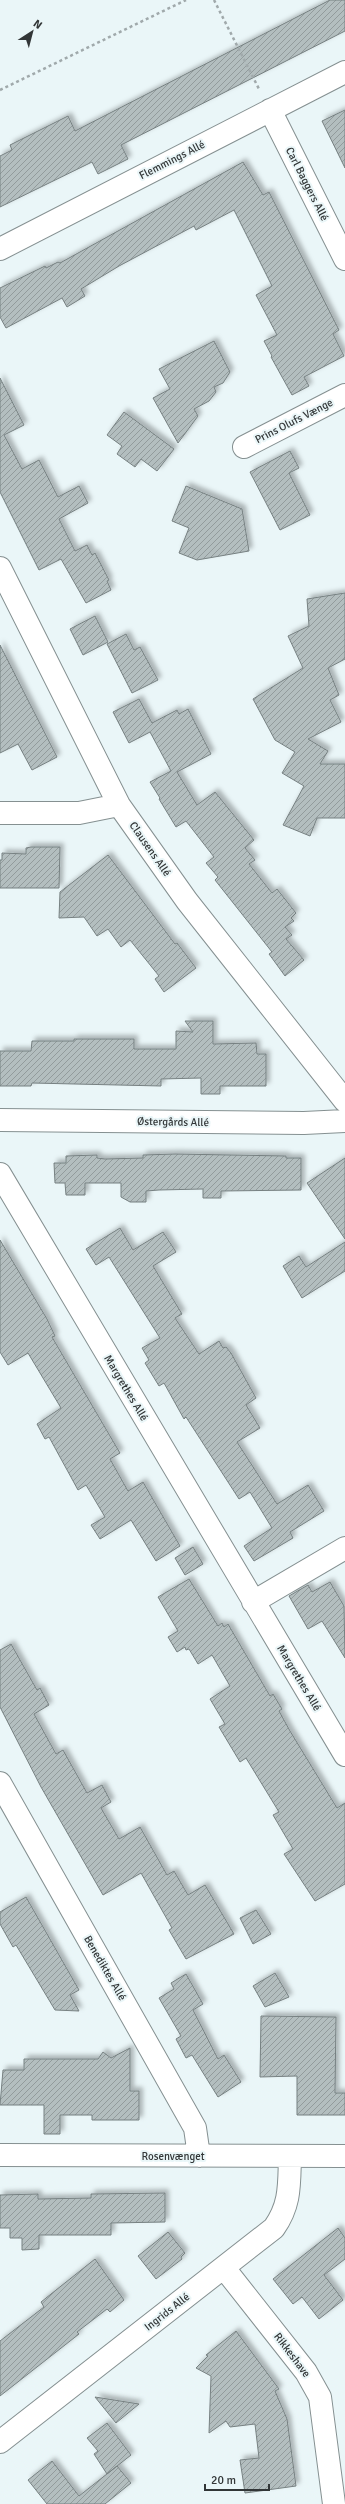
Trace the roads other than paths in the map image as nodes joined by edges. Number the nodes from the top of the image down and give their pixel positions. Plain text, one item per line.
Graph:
1 (345, 72) edge
2 (270, 110) junction
3 (0, 249) edge
4 (345, 259) edge
5 (345, 395) edge
6 (244, 447) dead end
7 (0, 568) edge
8 (119, 805) junction
9 (0, 813) edge
10 (345, 1101) edge
11 (0, 1120) edge
12 (345, 1121) edge
13 (0, 1174) edge
14 (345, 1548) edge
15 (253, 1602) junction
16 (345, 1755) edge
17 (0, 1783) edge
18 (0, 2155) edge
19 (199, 2156) junction
20 (290, 2156) junction
21 (345, 2156) edge
22 (224, 2268) junction
23 (0, 2442) edge
24 (334, 2504) edge

1 - 2 street, Flemmings Allé
2 - 3 street, Flemmings Allé
2 - 4 street, Carl Baggers Allé
5 - 6 street, Prins Olufs Vænge
7 - 8 street, Clausens Allé
8 - 9 street
8 - 10 street, Clausens Allé
11 - 12 street, Østergårds Allé
13 - 15 street, Margrethes Allé
14 - 15 street
15 - 16 street, Margrethes Allé
17 - 19 street, Benediktes Allé
18 - 19 street, Rosenvænget
19 - 20 street, Rosenvænget
20 - 21 street, Rosenvænget
20 - 22 street, Ingrids Allé
22 - 23 street, Ingrids Allé
22 - 24 street, Rikkeshave

